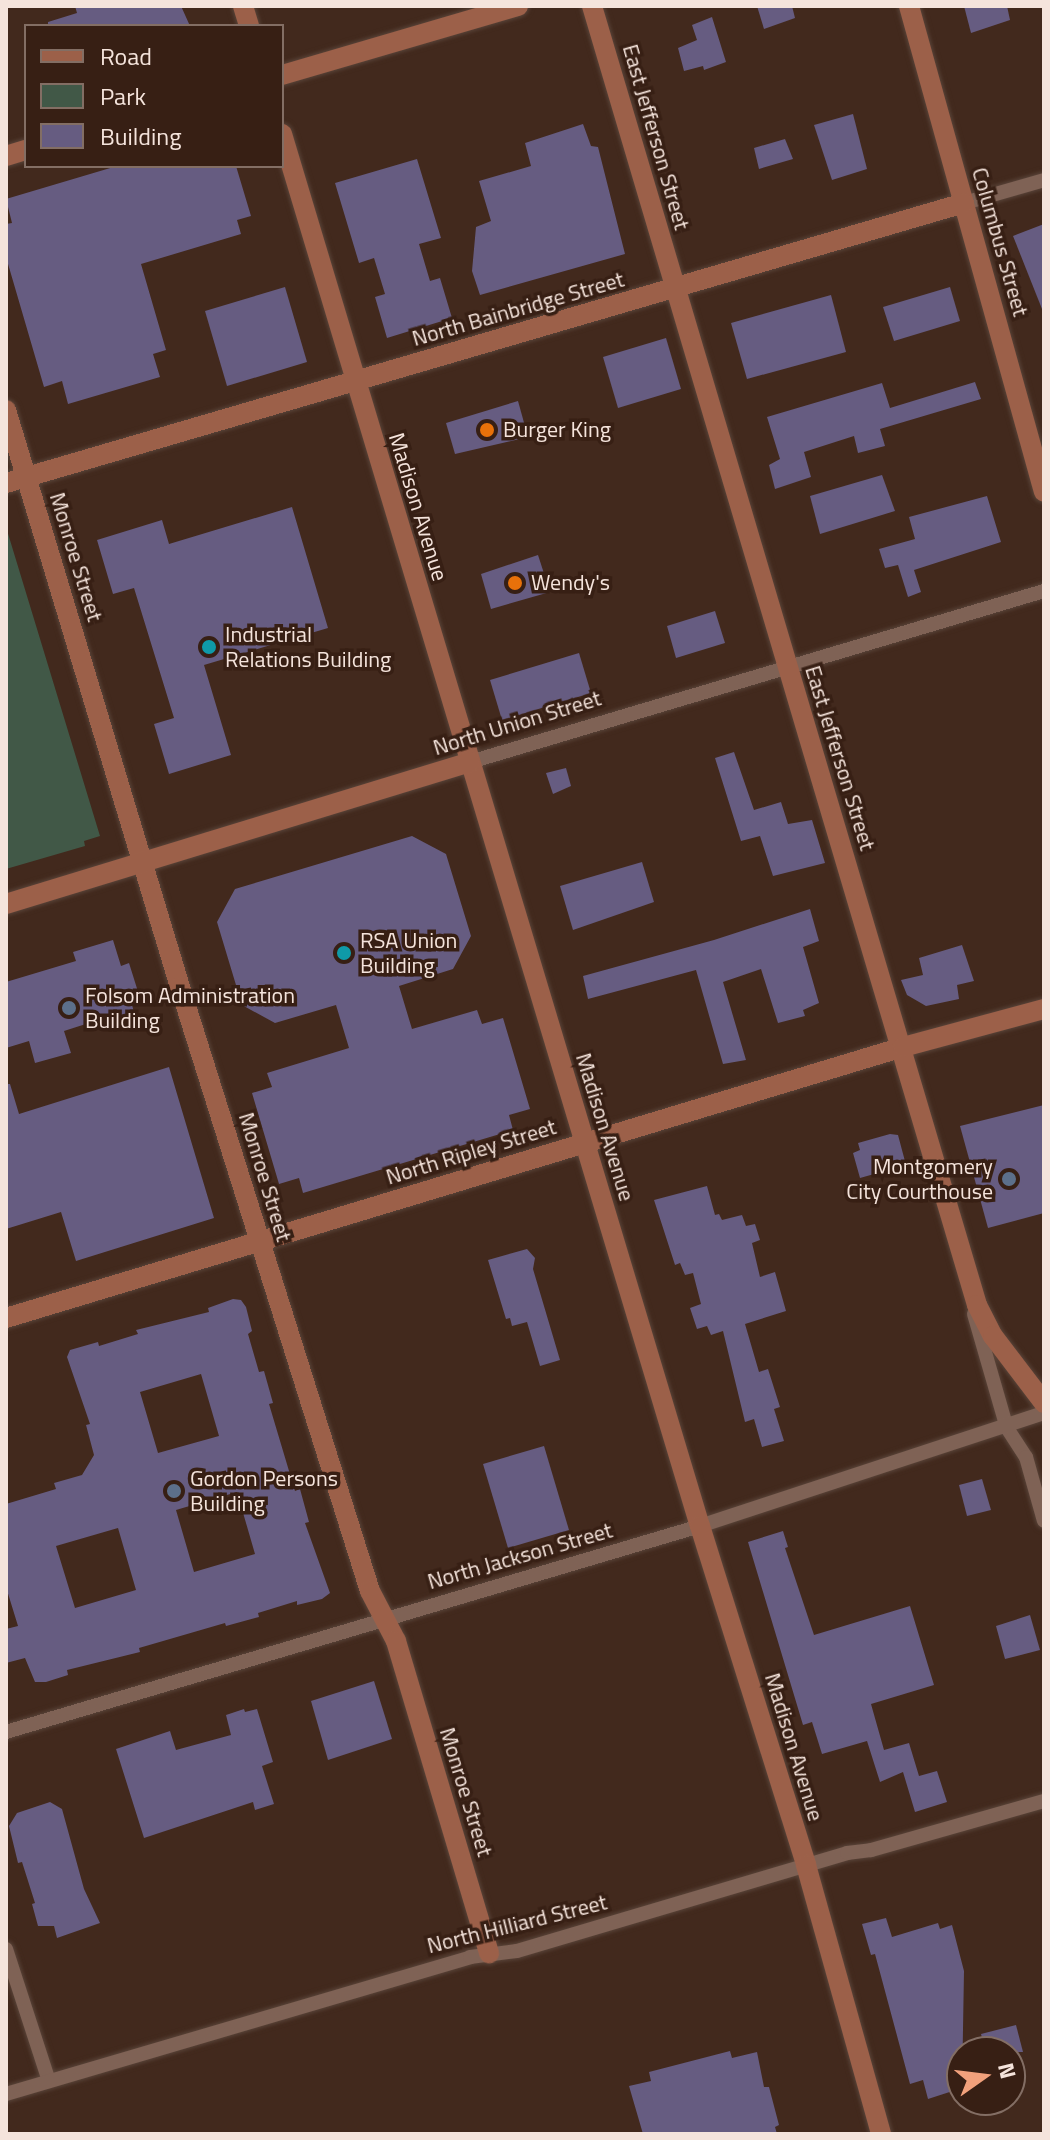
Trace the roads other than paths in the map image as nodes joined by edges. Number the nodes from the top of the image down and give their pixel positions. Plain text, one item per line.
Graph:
1 (518, 6) edge
2 (592, 6) edge
3 (909, 6) edge
4 (284, 74) edge
5 (284, 141) edge
6 (1044, 180) edge
7 (964, 203) junction
8 (675, 288) junction
9 (356, 382) junction
10 (6, 410) edge
11 (26, 477) junction
12 (6, 483) edge
13 (1044, 492) edge
14 (1044, 591) edge
15 (787, 666) junction
16 (470, 762) junction
17 (145, 862) junction
18 (6, 904) edge
19 (1044, 1009) edge
20 (903, 1047) junction
21 (585, 1143) junction
22 (260, 1243) junction
23 (960, 1249) junction
24 (6, 1318) edge
25 (1044, 1403) edge
26 (1044, 1413) edge
27 (1007, 1428) junction
28 (1044, 1521) edge
29 (700, 1526) junction
30 (383, 1620) junction
31 (6, 1732) edge
32 (1044, 1801) edge
33 (806, 1865) junction
34 (6, 1949) edge
35 (489, 1953) junction
36 (49, 2081) junction
37 (6, 2094) edge
38 (881, 2134) edge

1 - 4 main road
2 - 8 main road, East Jefferson Street
3 - 7 main road, Columbus Street
5 - 9 main road, Madison Avenue
6 - 7 street, North Bainbridge Street
7 - 8 main road, North Bainbridge Street
7 - 13 main road, Columbus Street
8 - 9 main road, North Bainbridge Street
8 - 15 main road, East Jefferson Street
9 - 11 main road, North Bainbridge Street
9 - 16 main road, Madison Avenue
10 - 11 main road, Monroe Street
11 - 12 main road, North Bainbridge Street
11 - 17 main road, Monroe Street
14 - 15 street, North Union Street
15 - 16 street, North Union Street
15 - 20 main road, East Jefferson Street
16 - 17 main road, North Union Street
16 - 21 main road, Madison Avenue
17 - 18 main road, North Union Street
17 - 22 main road, Monroe Street
19 - 20 main road, North Ripley Street
20 - 21 main road, North Ripley Street
20 - 23 main road, East Jefferson Street
21 - 22 main road, North Ripley Street
21 - 29 main road, Madison Avenue
22 - 24 main road, North Ripley Street
22 - 30 main road, Monroe Street
23 - 25 main road
23 - 27 street, East Jefferson Street
26 - 27 street, North Jackson Street
27 - 28 street, East Jefferson Street
27 - 29 street, North Jackson Street
29 - 30 street, North Jackson Street
29 - 33 main road, Madison Avenue
30 - 31 street, North Jackson Street
30 - 35 main road, Monroe Street
32 - 33 street, North Hilliard Street
33 - 35 street, North Hilliard Street
33 - 38 main road, Madison Avenue
34 - 36 street
35 - 36 street, North Hilliard Street
36 - 37 street, North Hilliard Street

